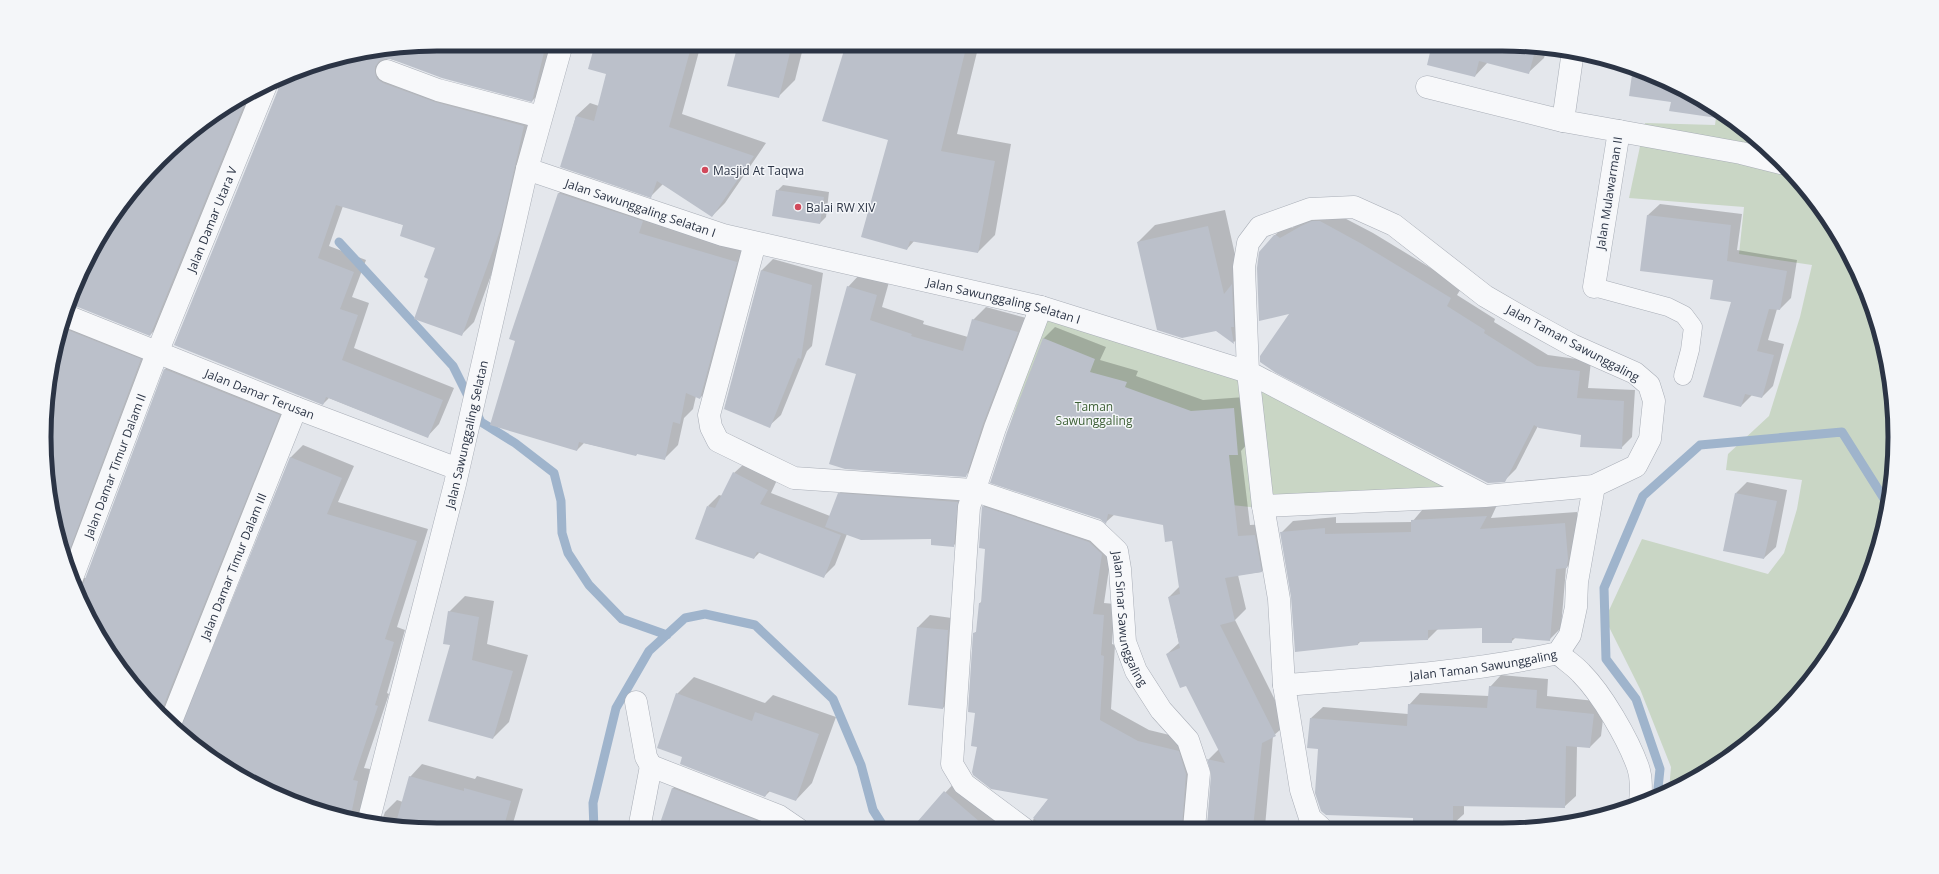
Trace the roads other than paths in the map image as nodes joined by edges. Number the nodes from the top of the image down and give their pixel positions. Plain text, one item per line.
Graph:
1 (560, 51) edge
2 (1572, 57) edge
3 (388, 71) dead end
4 (1427, 87) dead end
5 (263, 93) edge
6 (541, 117) junction
7 (1563, 121) junction
8 (1619, 131) junction
9 (1771, 161) edge
10 (527, 169) junction
11 (755, 243) junction
12 (1594, 287) joint
13 (1040, 307) junction
14 (70, 317) edge
15 (157, 353) junction
16 (1248, 372) junction
17 (1682, 376) dead end
18 (296, 408) junction
19 (458, 468) junction
20 (1594, 486) junction
21 (973, 490) junction
22 (1485, 496) junction
23 (1264, 506) junction
24 (75, 571) edge
25 (1558, 653) junction
26 (1284, 685) junction
27 (636, 702) dead end
28 (172, 718) edge
29 (651, 766) junction
30 (1640, 798) edge
31 (369, 817) edge
32 (640, 823) edge
33 (789, 823) edge
34 (1015, 823) edge
35 (1194, 823) edge
36 (1316, 823) edge

1 - 6 street, Jalan Sawunggaling Selatan
2 - 7 street
3 - 6 street
4 - 7 street, Jalan Mulawarman II
5 - 15 street, Jalan Damar Utara V
6 - 10 street, Jalan Sawunggaling Selatan
7 - 8 street, Jalan Mulawarman II
8 - 9 street
8 - 12 street, Jalan Mulawarman II
10 - 11 street, Jalan Sawunggaling Selatan I
10 - 19 street, Jalan Sawunggaling Selatan
11 - 13 street, Jalan Sawunggaling Selatan I
11 - 21 street
12 - 17 lane
13 - 16 street, Jalan Sawunggaling Selatan I
13 - 21 street
14 - 15 street, Jalan Damar Terusan
15 - 18 street, Jalan Damar Terusan
15 - 24 street, Jalan Damar Timur Dalam II
16 - 20 street, Jalan Taman Sawunggaling
16 - 22 street
16 - 23 street, Jalan Taman Sawunggaling
18 - 19 street, Jalan Damar Terusan
18 - 28 street, Jalan Damar Timur Dalam III
19 - 31 street, Jalan Sawunggaling Selatan
20 - 22 street, Jalan Taman Sawunggaling
20 - 25 street, Jalan Taman Sawunggaling
21 - 34 street
21 - 35 street, Jalan Sinar Sawunggaling
22 - 23 street, Jalan Taman Sawunggaling
23 - 26 street, Jalan Taman Sawunggaling
25 - 26 street, Jalan Taman Sawunggaling
25 - 30 street
26 - 36 street, Jalan Taman Sawunggaling
27 - 29 street
29 - 32 street
29 - 33 street

